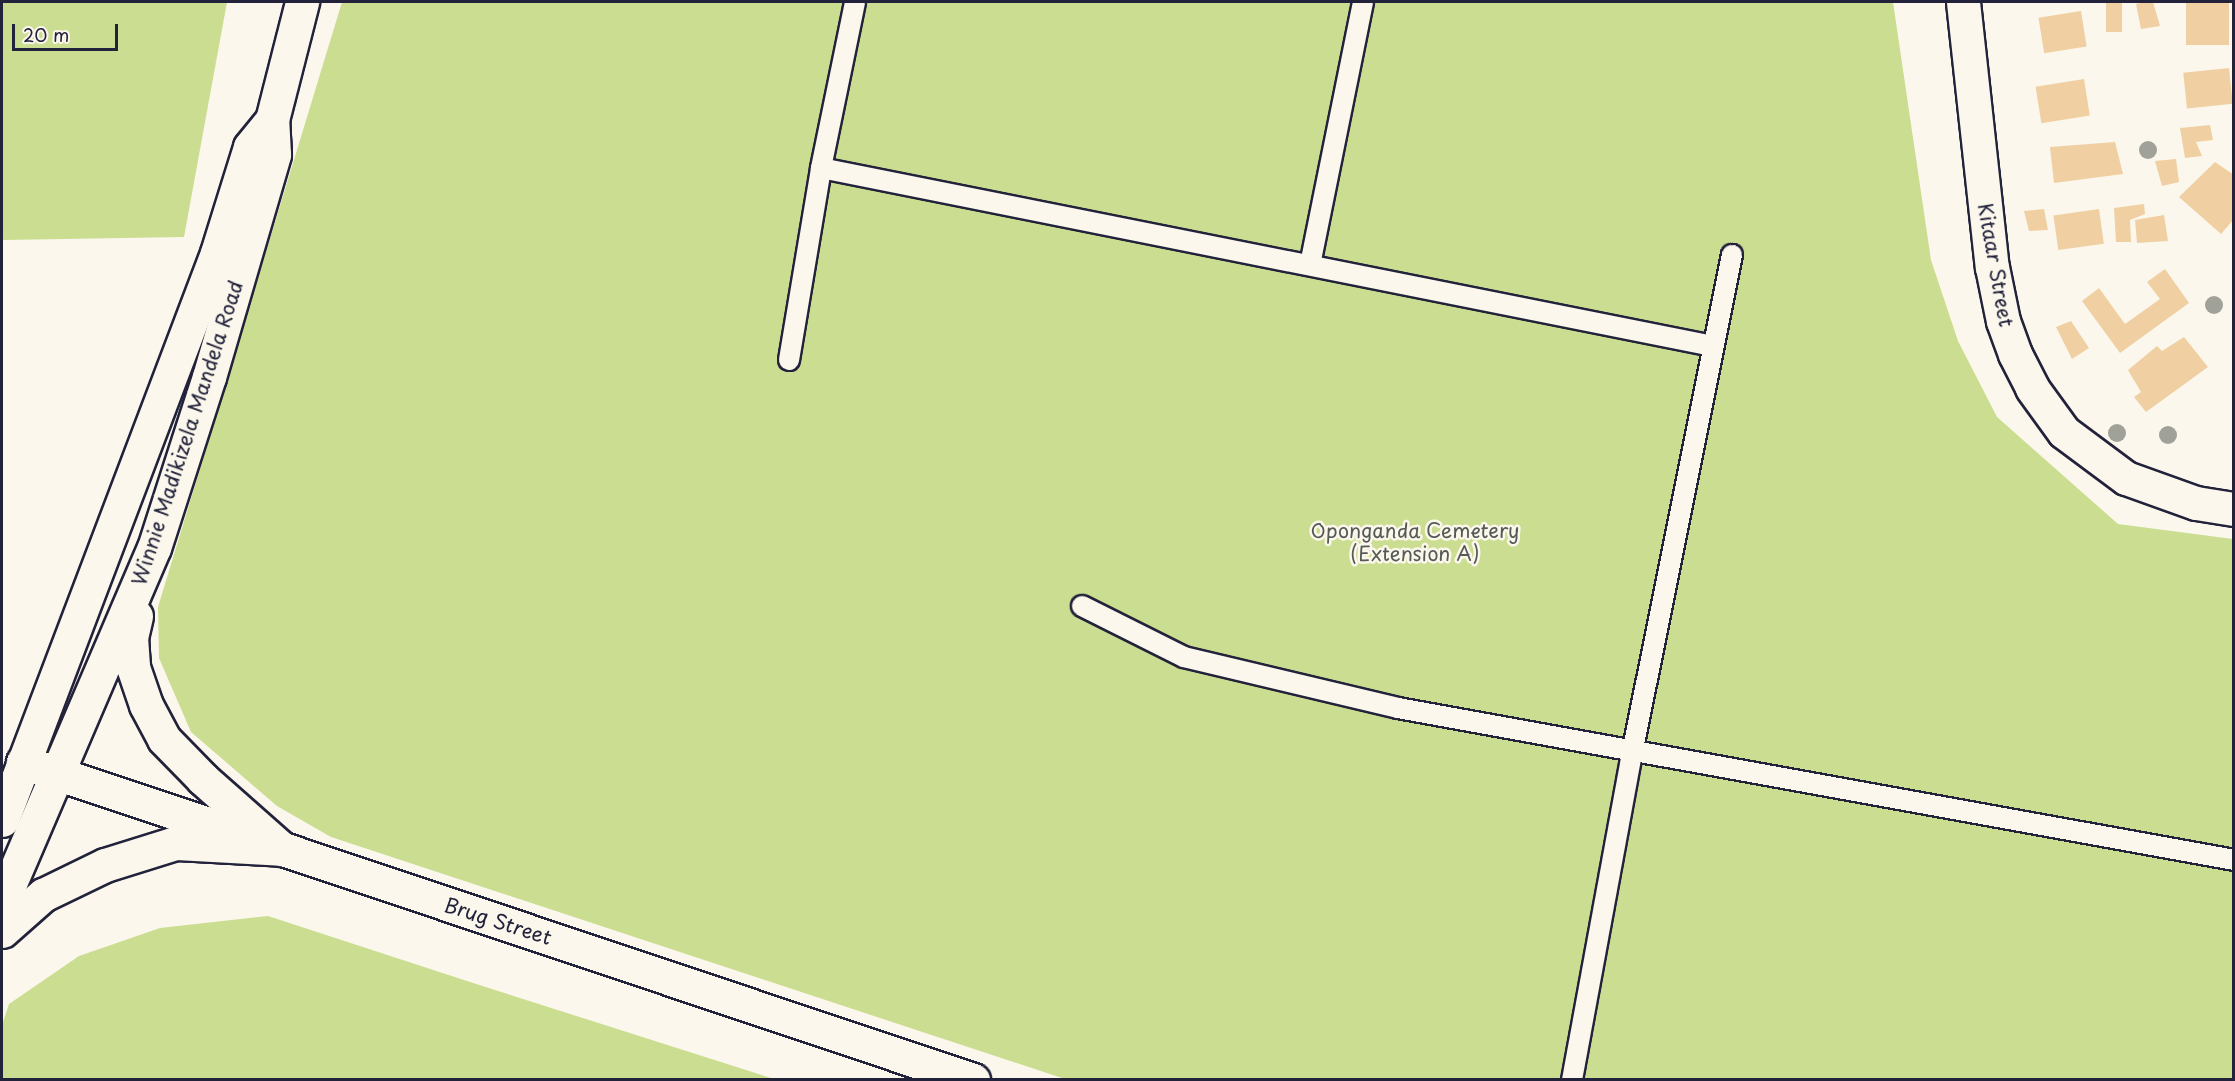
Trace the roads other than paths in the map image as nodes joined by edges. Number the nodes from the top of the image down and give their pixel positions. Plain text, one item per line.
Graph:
1 (302, 2) edge
2 (855, 2) edge
3 (1363, 2) edge
4 (1963, 2) edge
5 (272, 120) junction
6 (821, 168) junction
7 (1732, 255) dead end
8 (1310, 266) junction
9 (1713, 346) junction
10 (789, 360) dead end
11 (2234, 509) edge
12 (154, 548) junction
13 (1082, 606) dead end
14 (1633, 749) junction
15 (23, 762) junction
16 (56, 772) junction
17 (2, 820) edge
18 (282, 849) junction
19 (2234, 860) edge
20 (2, 902) edge
21 (2, 931) edge
22 (973, 1080) edge
23 (1572, 1080) edge

1 - 5 main road, Winnie Madikizela Mandela Road
2 - 6 lane
3 - 8 lane
4 - 11 main road, Kitaar Street
5 - 12 main road, Winnie Madikizela Mandela Road
5 - 15 main road, Winnie Madikizela Mandela Road
6 - 8 lane
6 - 10 lane
7 - 9 lane
8 - 9 lane
9 - 14 lane
12 - 16 main road, Winnie Madikizela Mandela Road
12 - 18 main road
13 - 14 lane
14 - 19 lane
14 - 23 lane
15 - 16 main road, Brug Street
15 - 17 main road, Winnie Madikizela Mandela Road
16 - 18 main road, Brug Street
16 - 20 main road, Winnie Madikizela Mandela Road
18 - 21 main road
18 - 22 main road, Brug Street

